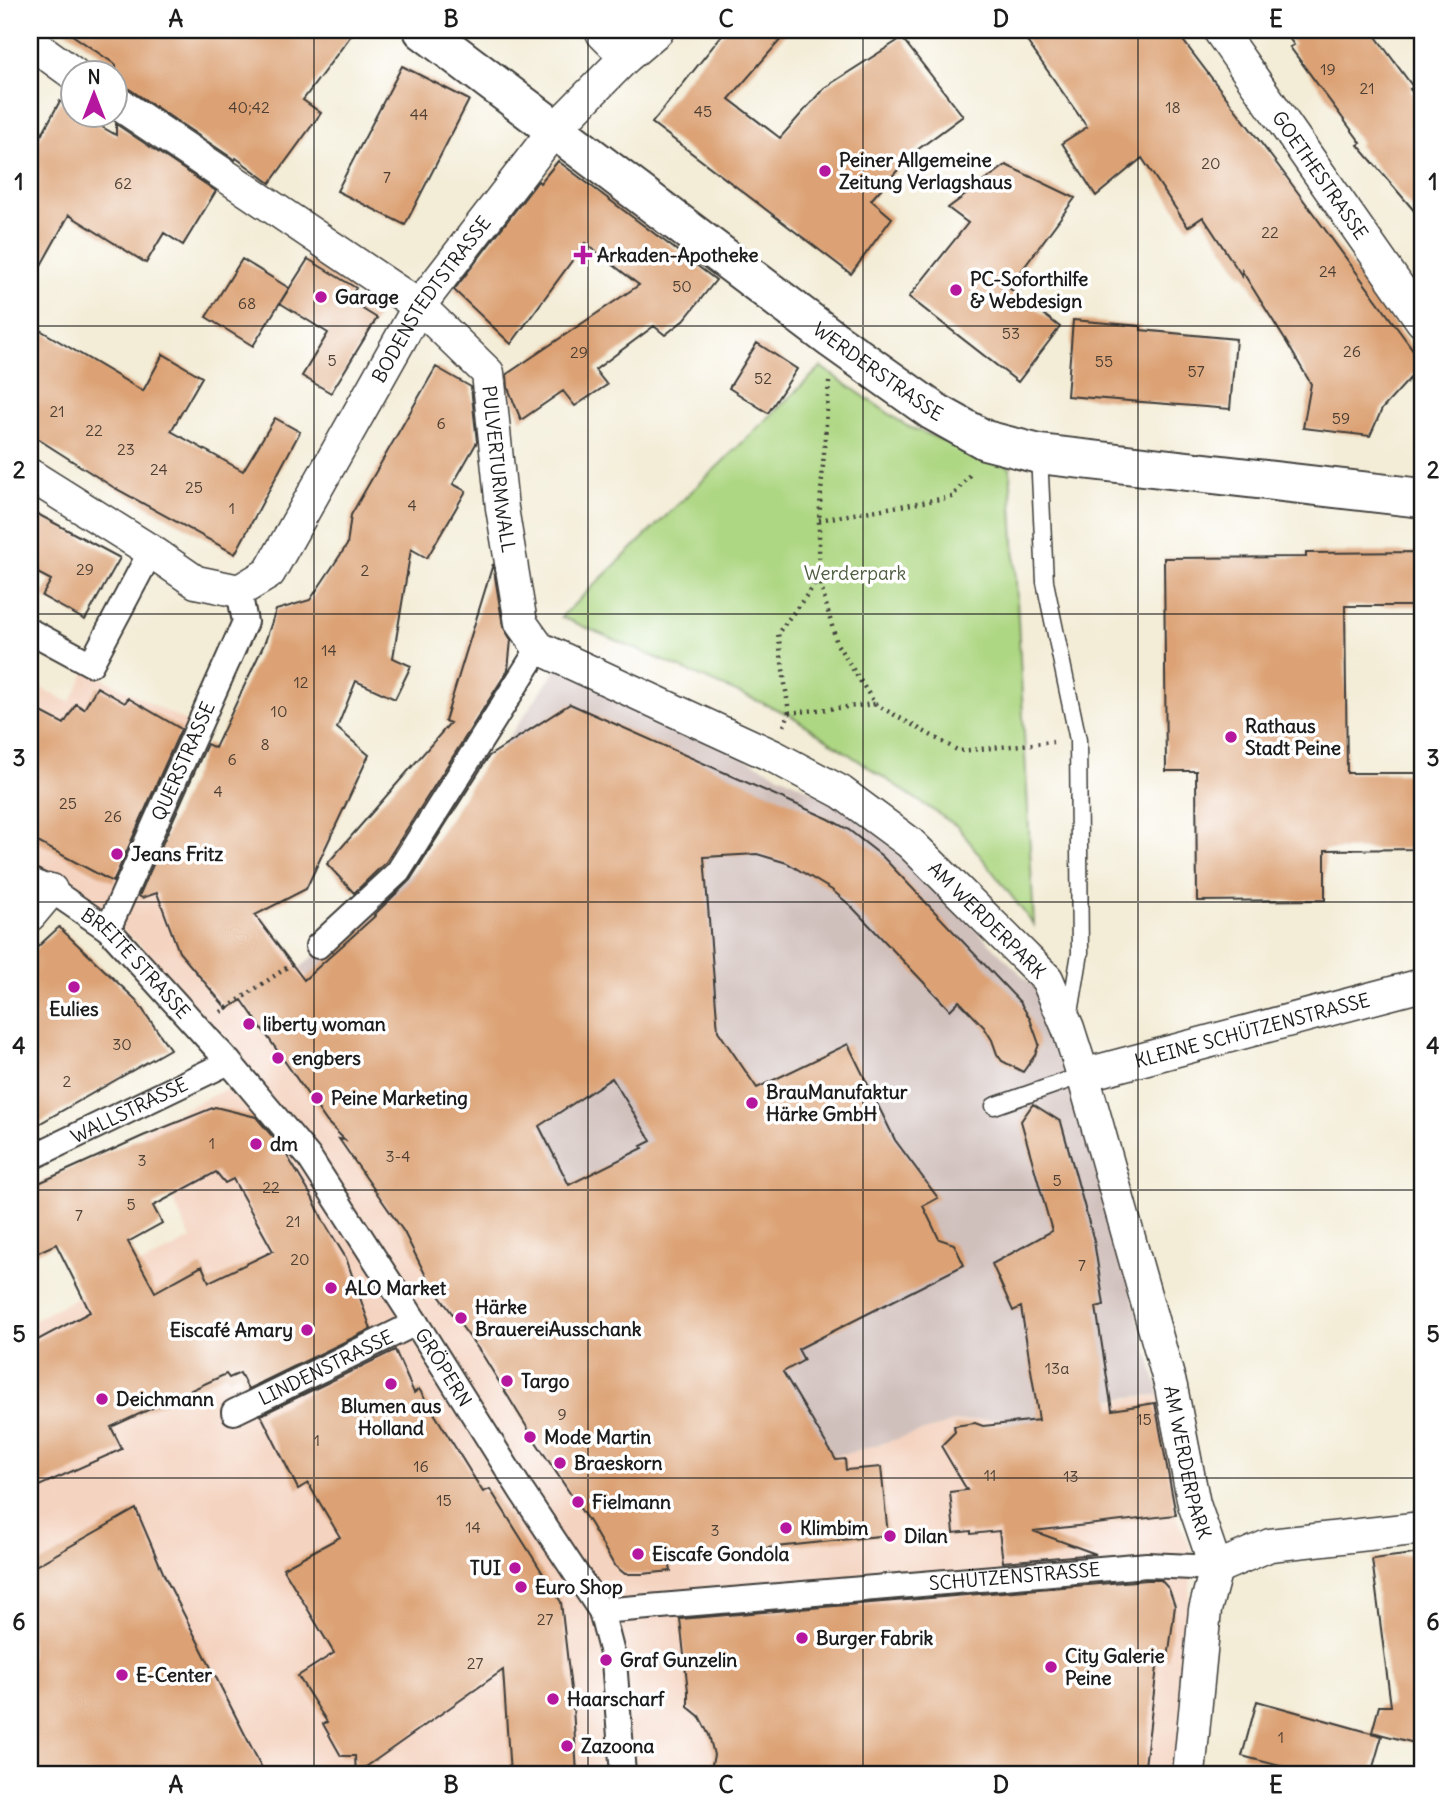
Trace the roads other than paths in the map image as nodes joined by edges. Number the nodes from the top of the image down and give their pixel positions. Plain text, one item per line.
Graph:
1 (424, 30) edge
2 (601, 30) edge
3 (658, 30) edge
4 (1219, 30) edge
5 (30, 42) edge
6 (626, 57) junction
7 (60, 64) edge
8 (130, 111) edge
9 (555, 129) junction
10 (419, 306) junction
11 (1422, 321) edge
12 (1039, 454) junction
13 (30, 475) edge
14 (1422, 498) edge
15 (151, 551) junction
16 (239, 592) junction
17 (30, 631) edge
18 (539, 648) junction
19 (40, 885) edge
20 (30, 915) edge
21 (108, 929) junction
22 (318, 946) road end
23 (1422, 985) edge
24 (1068, 1028) junction
25 (229, 1062) junction
26 (1083, 1075) junction
27 (995, 1105) dead end
28 (30, 1158) edge
29 (416, 1322) junction
30 (234, 1412) dead end
31 (1422, 1528) edge
32 (1216, 1568) junction
33 (601, 1611) junction
34 (623, 1774) edge
35 (1189, 1774) edge

1 - 9 street, WERDERSTRASSE
2 - 6 street
3 - 6 street, BODENSTEDTSTRASSE
4 - 11 street, GOETHESTRASSE
5 - 7 street
6 - 9 street, BODENSTEDTSTRASSE
8 - 10 street, PULVERTURMWALL
9 - 10 street, BODENSTEDTSTRASSE
9 - 12 street, WERDERSTRASSE
10 - 16 street, BODENSTEDTSTRASSE
10 - 18 street, PULVERTURMWALL
12 - 14 street, WERDERSTRASSE
12 - 24 lane
13 - 15 street
15 - 16 street
15 - 17 street
16 - 21 street, QUERSTRASSE
18 - 22 street
18 - 24 street, AM WERDERPARK
19 - 20 street
19 - 21 street, BREITE STRASSE
21 - 25 street, BREITE STRASSE
23 - 26 street, KLEINE SCHÜTZENSTRASSE
24 - 26 street, AM WERDERPARK
25 - 28 street, WALLSTRASSE
25 - 29 street, GRÖPERN
26 - 27 lane
26 - 32 street, AM WERDERPARK
29 - 30 street, LINDENSTRASSE
29 - 33 street, GRÖPERN
31 - 32 street, SCHÜTZENSTRASSE
32 - 33 street, SCHÜTZENSTRASSE
32 - 35 street
33 - 34 street, GRÖPERN

